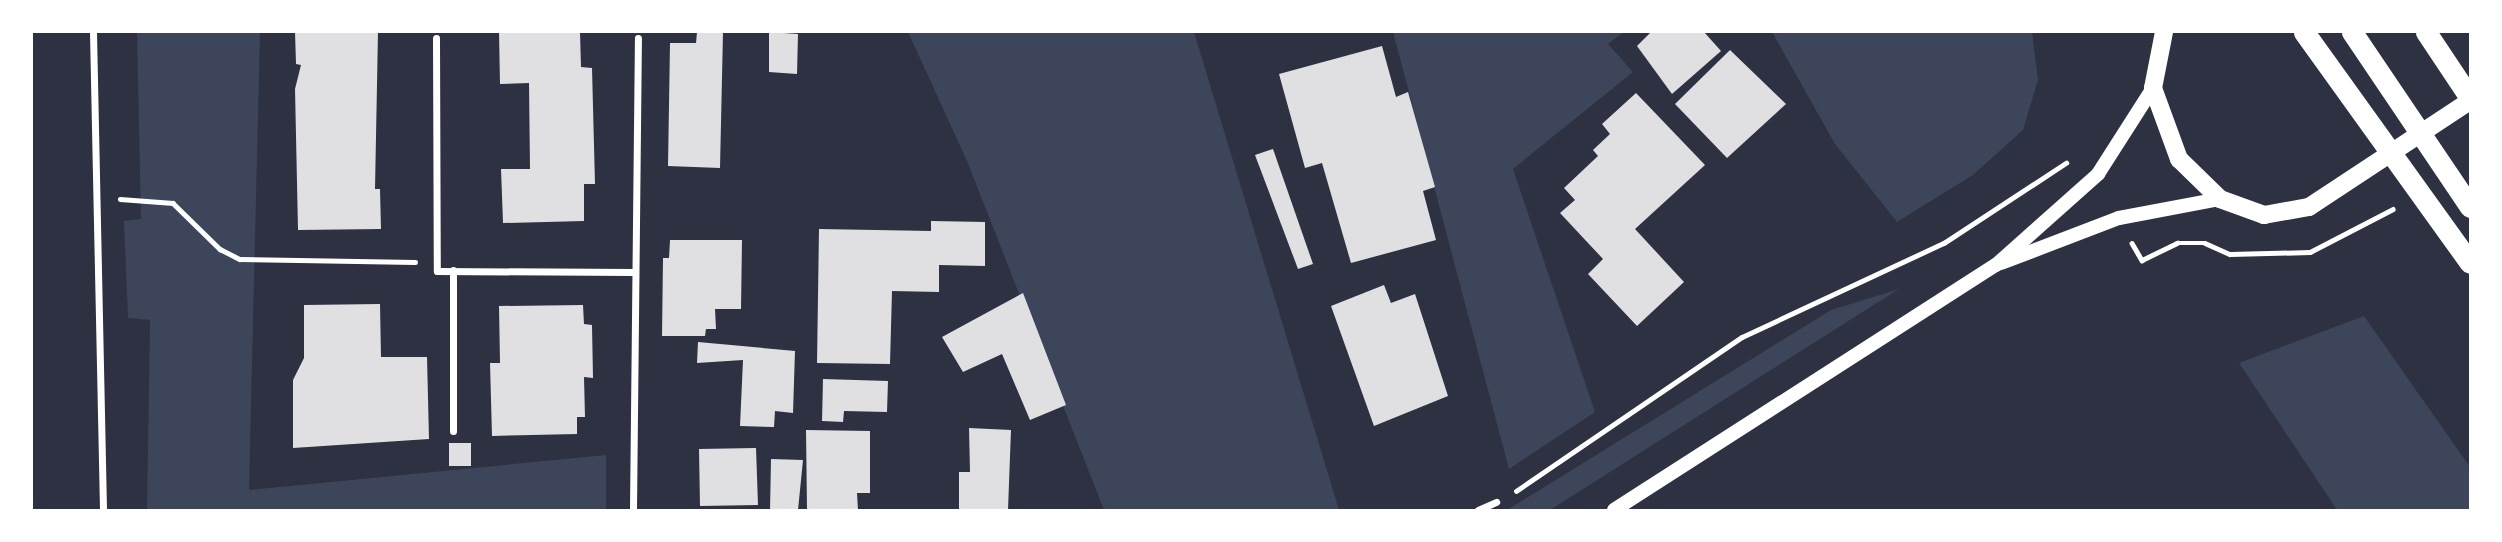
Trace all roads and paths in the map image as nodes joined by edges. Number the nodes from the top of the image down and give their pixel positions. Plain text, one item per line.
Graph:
1 (93, 32) edge
2 (2304, 32) edge
3 (2352, 32) edge
4 (2427, 32) edge
5 (2160, 33) edge
6 (436, 38) dead end
7 (638, 38) dead end
8 (2153, 88) junction
9 (2470, 99) edge
10 (96, 199) junction
11 (2220, 199) junction
12 (2470, 207) edge
13 (437, 262) junction
14 (2470, 263) edge
15 (1996, 265) junction
16 (453, 270) junction
17 (634, 272) junction
18 (453, 431) dead end
19 (1496, 502) dead end
20 (103, 510) edge
21 (633, 510) edge
22 (1478, 510) edge
23 (1614, 510) edge

1 - 10 street
2 - 14 highway
3 - 12 highway
4 - 9 highway
5 - 8 main road
6 - 13 street
7 - 17 street
8 - 11 main road
8 - 15 main road
9 - 11 main road
10 - 13 path
10 - 20 street
11 - 15 main road
13 - 16 street
15 - 23 main road
16 - 17 street
16 - 18 street
17 - 21 street
19 - 22 street

